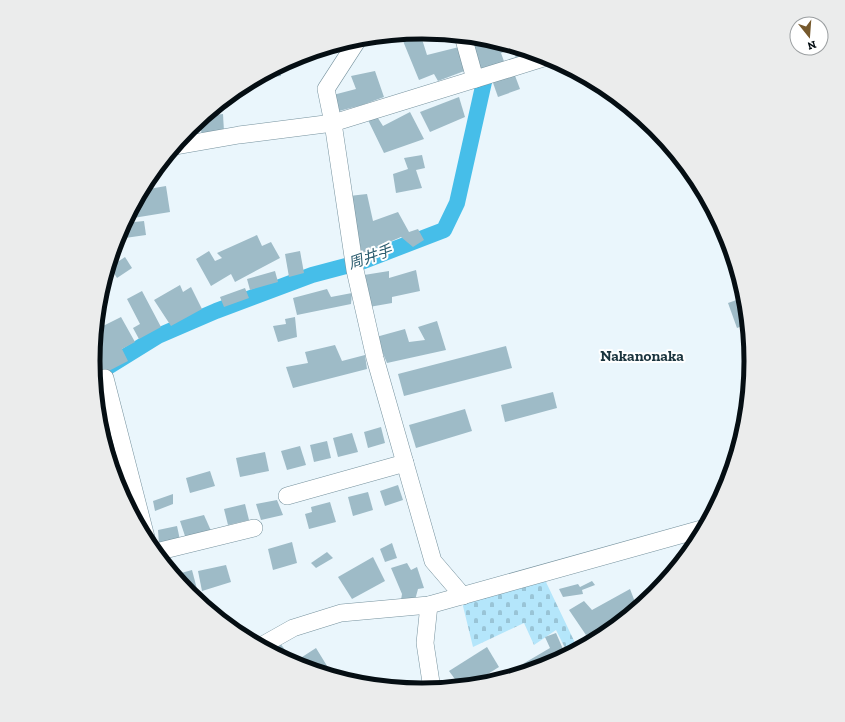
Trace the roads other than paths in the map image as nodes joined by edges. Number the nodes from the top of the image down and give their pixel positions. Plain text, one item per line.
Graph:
1 (465, 42) edge
2 (353, 47) edge
3 (537, 60) edge
4 (475, 79) junction
5 (333, 123) junction
6 (188, 140) edge
7 (105, 378) dead end
8 (405, 463) junction
9 (287, 496) dead end
10 (142, 518) edge
11 (254, 528) dead end
12 (696, 531) edge
13 (162, 550) edge
14 (463, 596) junction
15 (430, 604) junction
16 (267, 643) edge
17 (431, 683) edge

1 - 4 street
2 - 5 street
3 - 4 street
4 - 5 street
5 - 6 street
5 - 8 street
7 - 10 street
8 - 9 street
8 - 14 street
11 - 13 street
12 - 14 street
14 - 15 street
15 - 16 street
15 - 17 street

